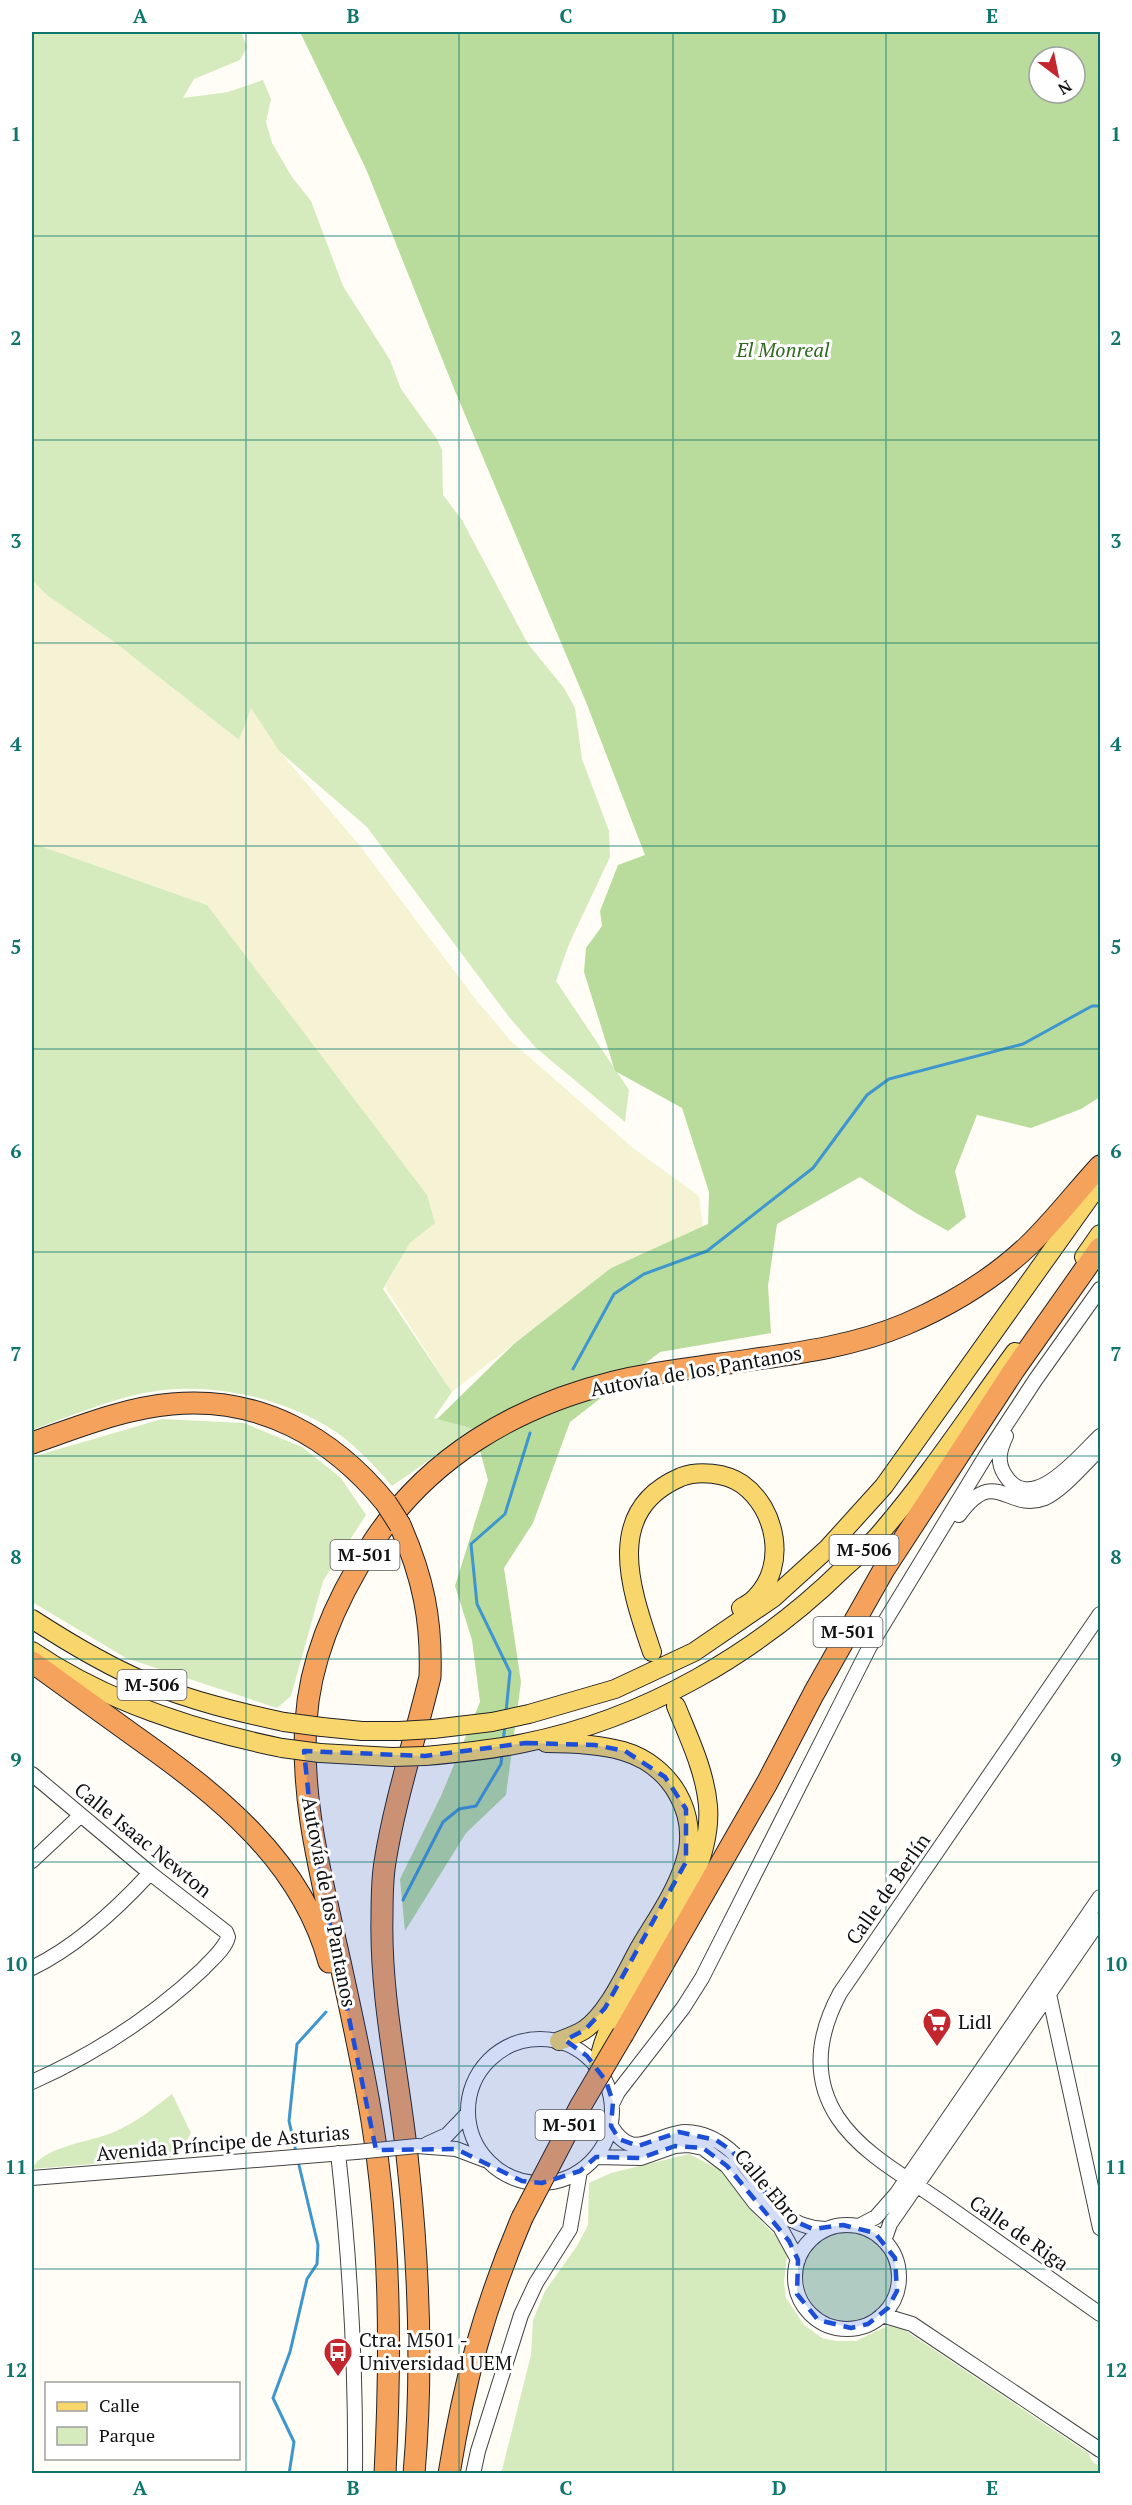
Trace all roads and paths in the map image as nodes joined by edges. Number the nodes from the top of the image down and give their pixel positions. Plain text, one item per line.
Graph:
1 (1101, 1166) edge
2 (1101, 1183) edge
3 (1101, 1234) edge
4 (1101, 1248) edge
5 (1101, 1289) edge
6 (1036, 1379) junction
7 (1101, 1436) edge
8 (32, 1443) edge
9 (1101, 1449) edge
10 (906, 1587) junction
11 (1101, 1614) edge
12 (32, 1619) edge
13 (32, 1650) edge
14 (652, 1652) dead end
15 (694, 1652) junction
16 (32, 1662) edge
17 (676, 1706) dead end
18 (526, 1743) junction
19 (32, 1774) edge
20 (81, 1815) junction
21 (32, 1862) edge
22 (150, 1873) junction
23 (1101, 1897) edge
24 (1101, 1920) edge
25 (32, 1968) edge
26 (1049, 1994) junction
27 (559, 2041) junction
28 (598, 2067) junction
29 (32, 2082) edge
30 (612, 2102) junction
31 (468, 2113) junction
32 (372, 2122) junction
33 (611, 2126) junction
34 (417, 2146) junction
35 (338, 2153) junction
36 (596, 2157) junction
37 (487, 2160) junction
38 (580, 2170) junction
39 (32, 2178) edge
40 (912, 2182) junction
41 (860, 2226) junction
42 (1101, 2228) edge
43 (826, 2229) junction
44 (884, 2241) junction
45 (798, 2260) junction
46 (897, 2291) junction
47 (1101, 2314) edge
48 (882, 2315) junction
49 (912, 2324) junction
50 (1101, 2450) edge
51 (355, 2474) edge
52 (386, 2474) edge
53 (414, 2474) edge
54 (448, 2474) edge
55 (473, 2474) edge

1 - 32 highway, Autovía de los Pantanos / M-501
2 - 15 main road, M-506
3 - 18 main road, M-506
4 - 54 highway, M-501, bridge
5 - 6 street
6 - 7 street
6 - 10 street
8 - 53 highway, bridge
9 - 10 street
10 - 30 street
11 - 40 street, Calle de Berlín
12 - 15 main road, M-506, bridge
13 - 18 main road, M-506, bridge
14 - 15 main road
16 - 32 highway
17 - 28 main road
18 - 27 main road
19 - 20 street, Calle Isaac Newton
20 - 21 street
20 - 22 street, Calle Isaac Newton
22 - 25 street
22 - 29 street, Calle Isaac Newton
23 - 40 street
24 - 26 street
26 - 40 street
26 - 42 street
27 - 28 street
27 - 31 street
28 - 30 street
30 - 33 street
31 - 34 street, Avenida Príncipe de Asturias
31 - 37 street
32 - 52 highway, Autovía de los Pantanos / M-501
33 - 36 street
33 - 43 street, Calle Ebro
34 - 35 street, Avenida Príncipe de Asturias, bridge
34 - 37 street, Avenida Príncipe de Asturias
35 - 39 street, Avenida Príncipe de Asturias
35 - 51 street
36 - 38 street
36 - 45 street, Calle Ebro
37 - 38 street
38 - 55 street
40 - 41 street
40 - 44 street
40 - 47 street, Calle de Riga
41 - 43 street
41 - 44 street
43 - 45 street
44 - 46 street
45 - 48 street
46 - 48 street
46 - 49 street
48 - 49 street
49 - 50 street

